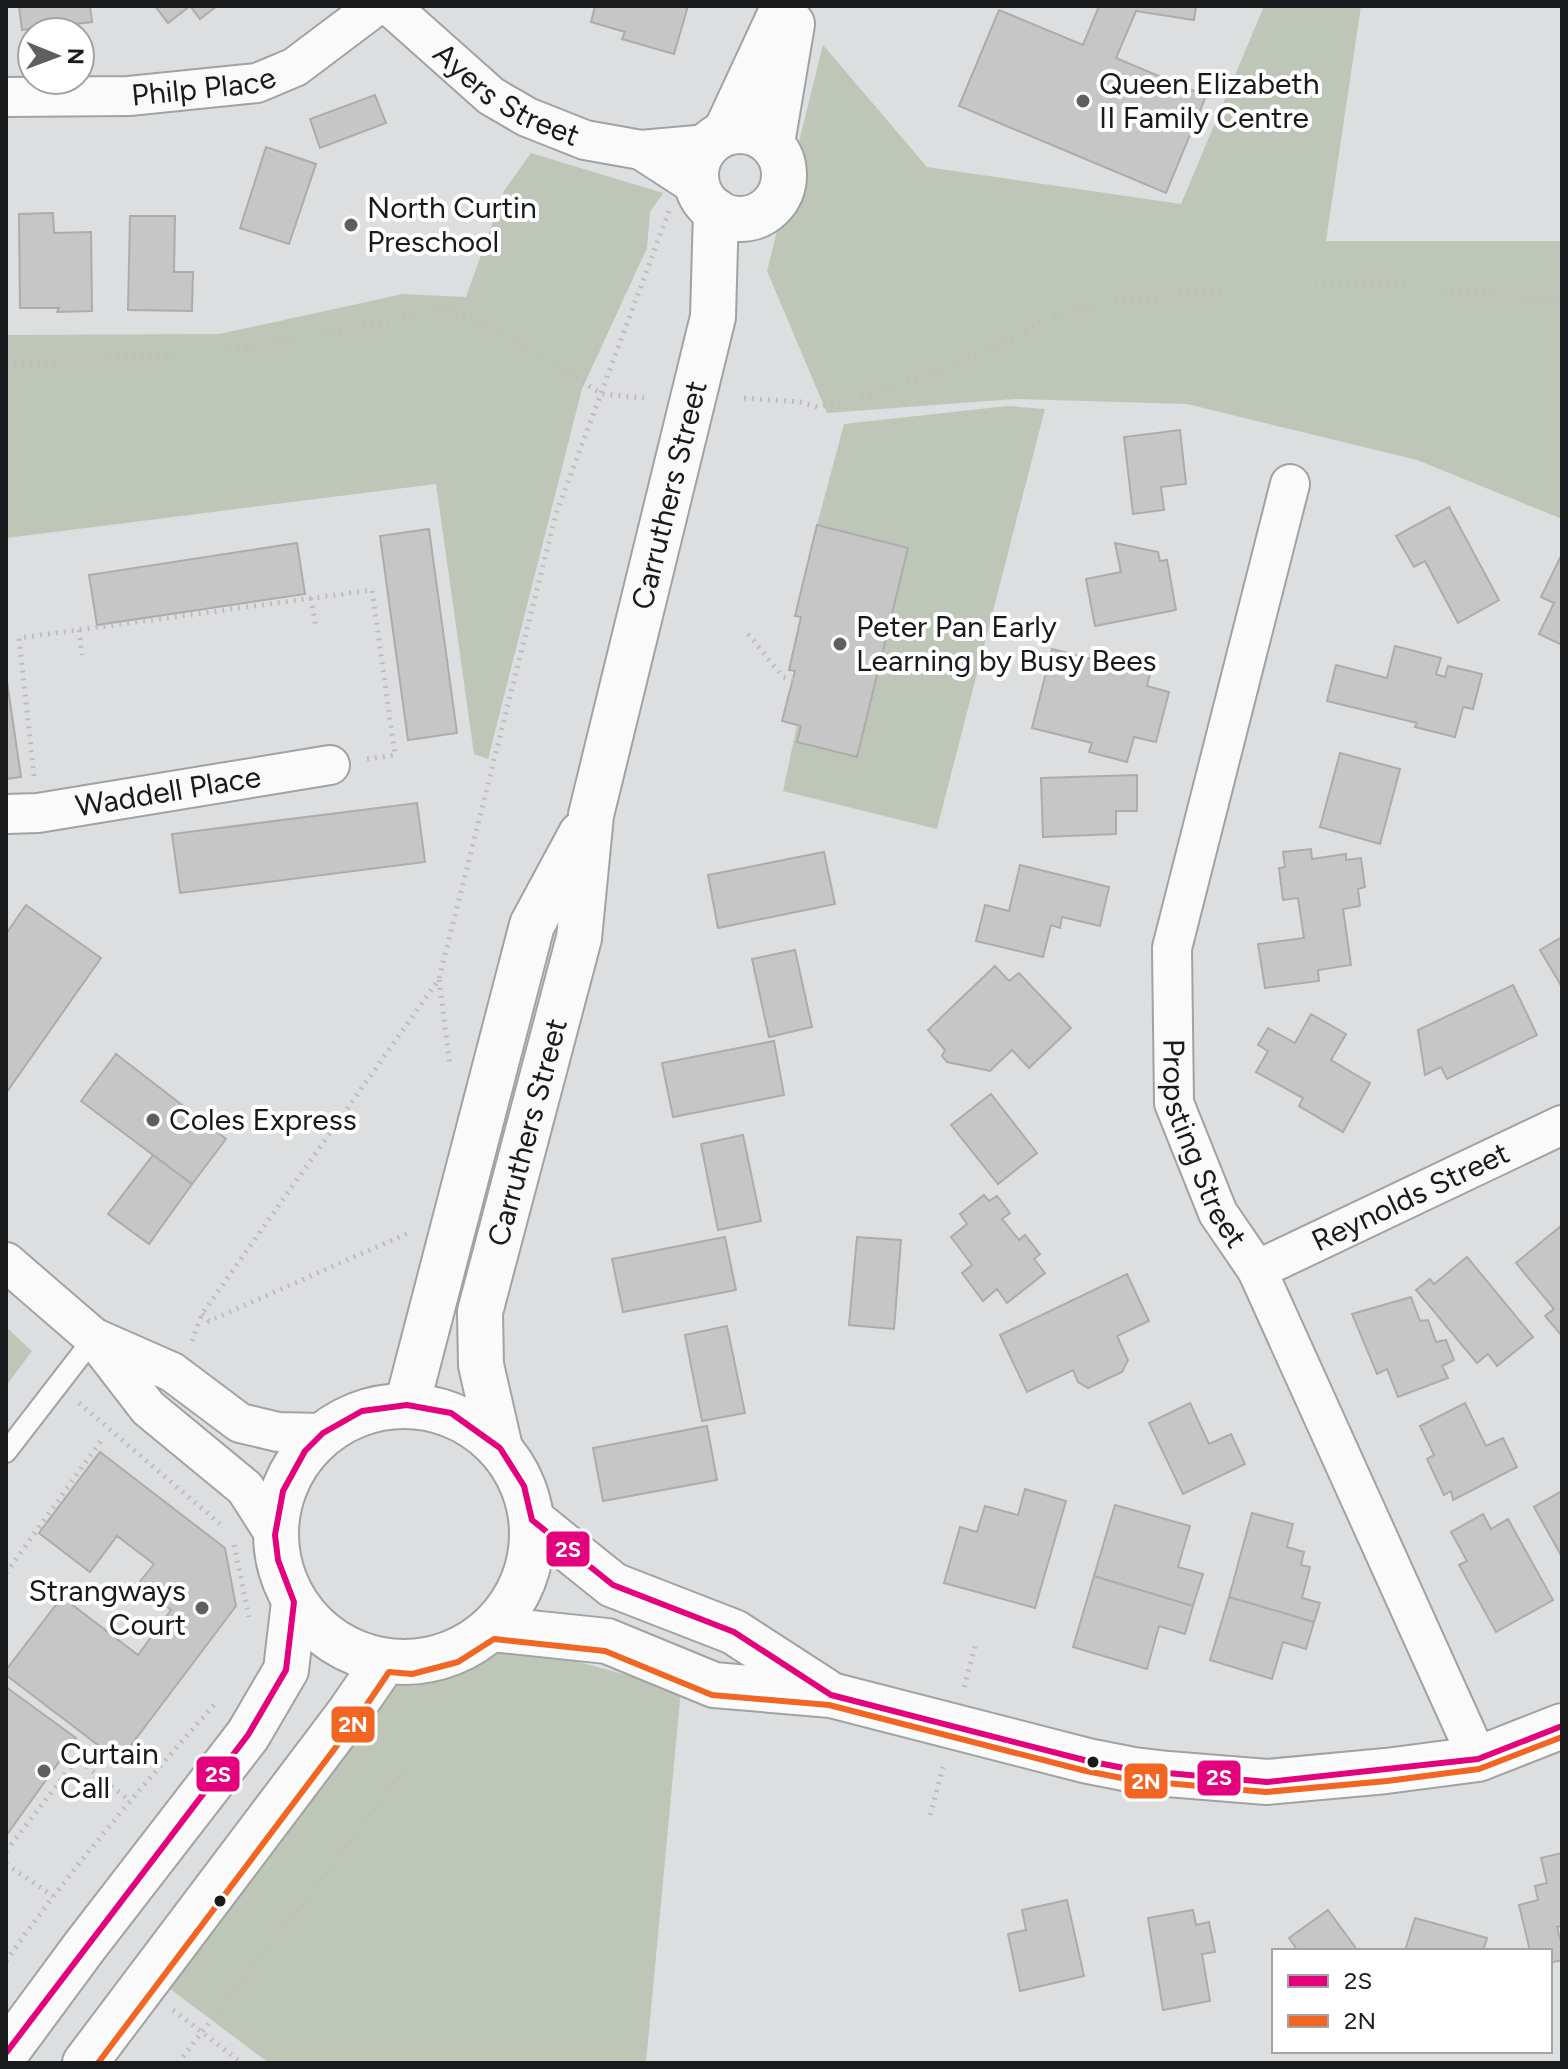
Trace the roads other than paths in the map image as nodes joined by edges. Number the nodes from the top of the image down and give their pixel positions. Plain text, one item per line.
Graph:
1 (376, 6) edge
2 (390, 6) edge
3 (784, 6) edge
4 (795, 6) edge
5 (6, 97) edge
6 (717, 139) junction
7 (772, 143) junction
8 (641, 150) junction
9 (695, 202) junction
10 (767, 210) junction
11 (713, 317) junction
12 (1290, 484) dead end
13 (330, 765) road end
14 (22, 813) edge
15 (591, 815) junction
16 (1562, 1125) edge
17 (6, 1262) edge
18 (1257, 1270) junction
19 (94, 1338) junction
20 (407, 1405) junction
21 (323, 1433) junction
22 (500, 1448) junction
23 (6, 1452) edge
24 (532, 1520) junction
25 (275, 1535) junction
26 (294, 1602) junction
27 (492, 1629) junction
28 (384, 1662) junction
29 (831, 1695) junction
30 (1562, 1726) edge
31 (1478, 1759) junction
32 (6, 2053) edge
33 (85, 2063) edge

1 - 5 street, Philp Place
2 - 8 street, Ayers Street
3 - 6 main road
4 - 7 main road
6 - 7 main road
6 - 8 street, Ayers Street
6 - 9 main road
7 - 10 main road
8 - 9 street, Ayers Street
9 - 10 main road
9 - 11 main road, Carruthers Street
10 - 11 main road, Carruthers Street
11 - 15 main road, Carruthers Street
12 - 18 street, Propsting Street
13 - 14 street, Waddell Place
15 - 20 main road, Carruthers Street
15 - 22 main road, Carruthers Street
16 - 18 street, Reynolds Street
17 - 19 street
18 - 31 street, Propsting Street
19 - 21 street
19 - 23 lane
19 - 25 street
20 - 21 main road
20 - 22 main road
21 - 25 main road
22 - 24 main road
24 - 27 main road
24 - 29 main road
25 - 26 main road
26 - 28 main road
26 - 32 main road
27 - 28 main road
27 - 29 main road
28 - 33 main road
29 - 31 main road
30 - 31 main road

